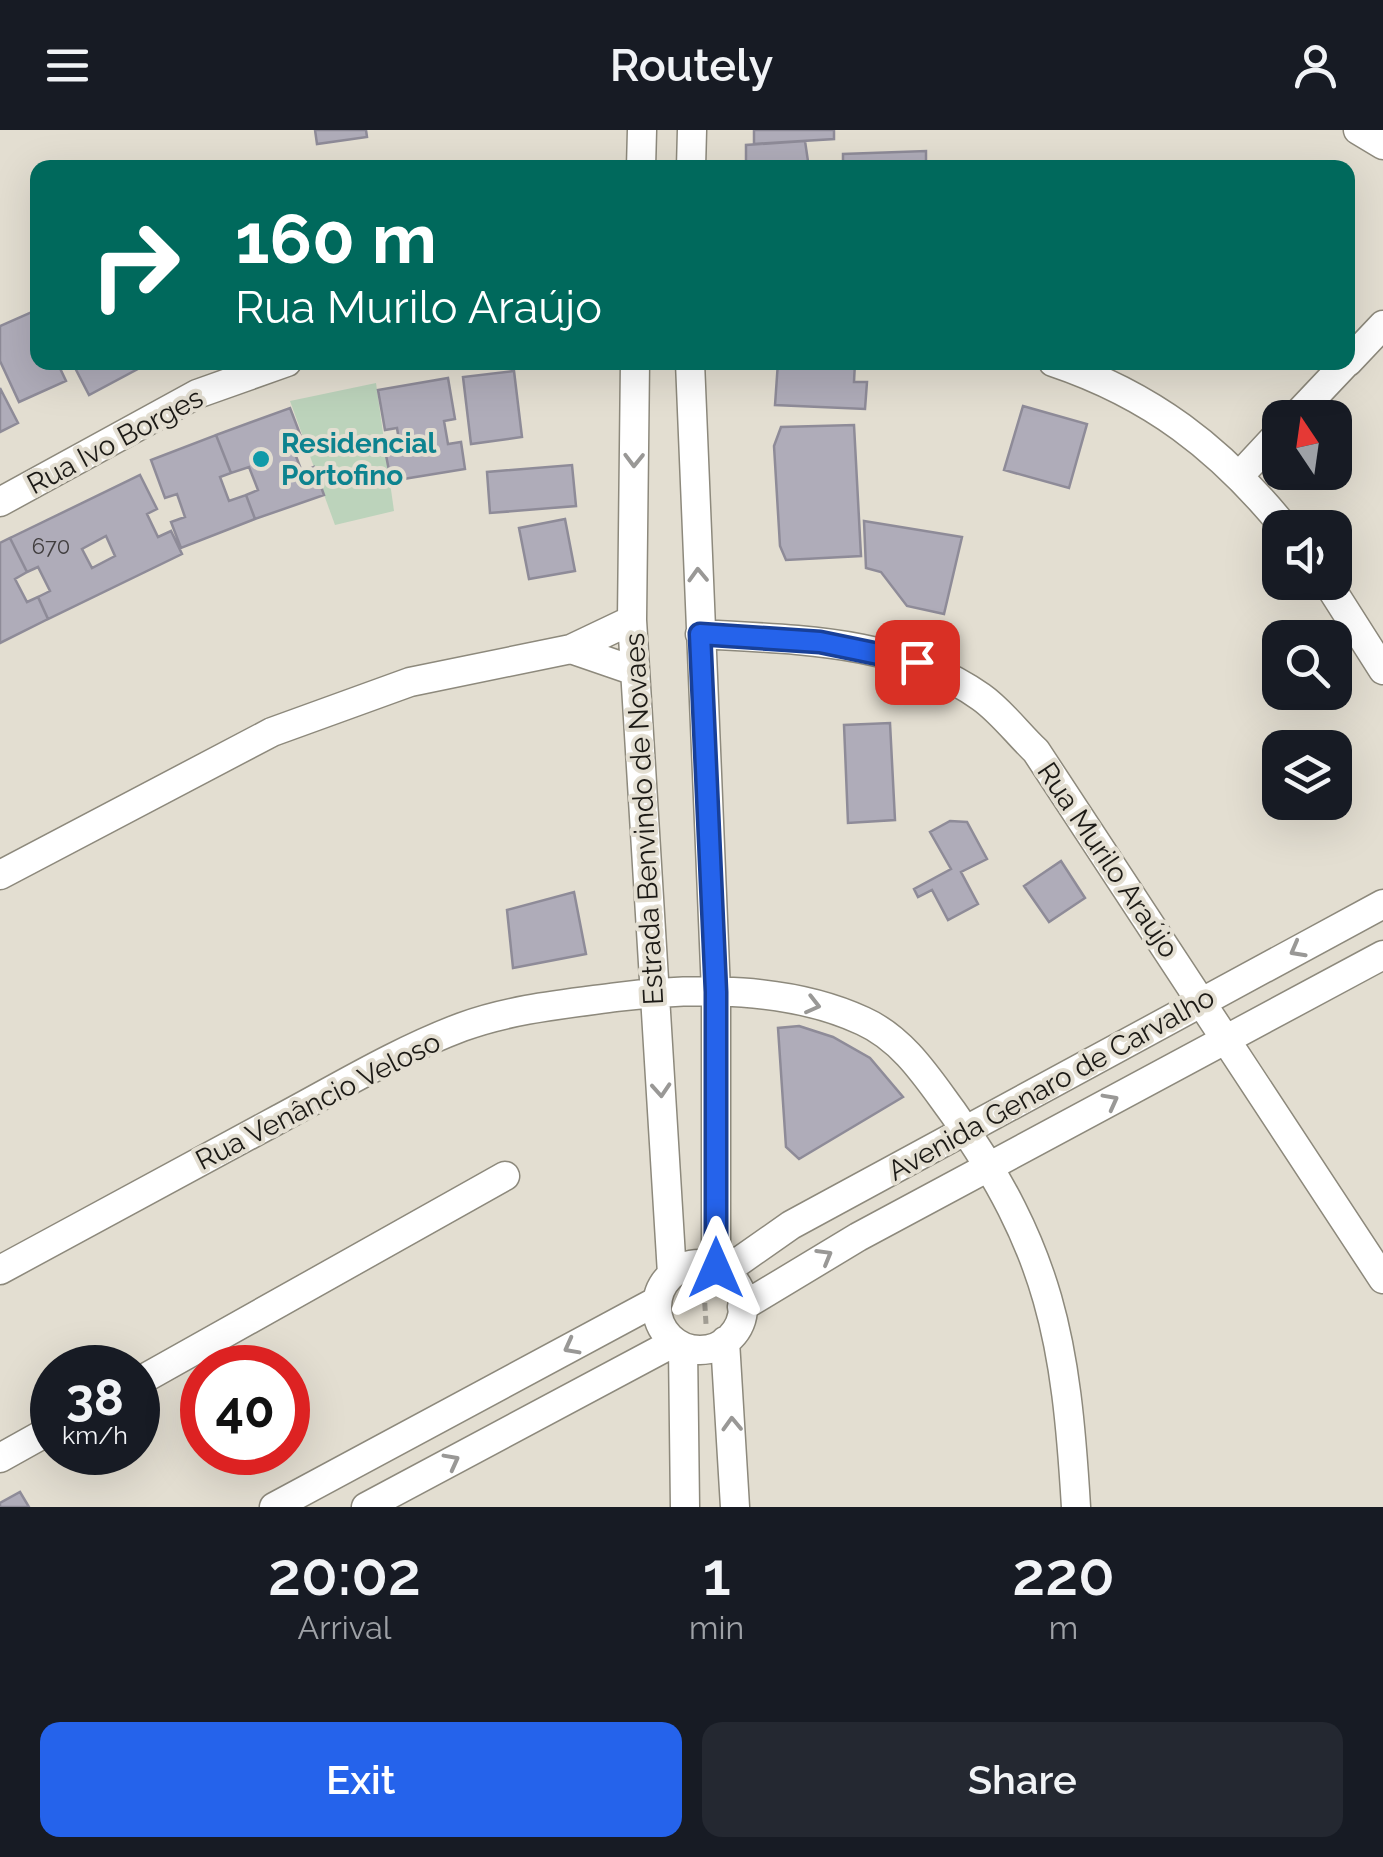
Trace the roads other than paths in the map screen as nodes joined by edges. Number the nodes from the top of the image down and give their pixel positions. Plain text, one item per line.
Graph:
1 (642, 130) edge
2 (692, 130) edge
3 (1358, 130) edge
4 (1383, 145) edge
5 (640, 160) edge
6 (691, 160) edge
7 (1383, 324) edge
8 (1355, 354) edge
9 (264, 370) edge
10 (635, 370) edge
11 (690, 370) edge
12 (1074, 370) edge
13 (1339, 370) edge
14 (1311, 400) edge
15 (1262, 451) edge
16 (1240, 475) junction
17 (0, 502) edge
18 (1270, 510) edge
19 (1338, 600) edge
20 (632, 620) junction
21 (700, 634) junction
22 (571, 648) junction
23 (1383, 670) edge
24 (636, 671) junction
25 (0, 875) edge
26 (1383, 904) edge
27 (1383, 955) edge
28 (655, 992) junction
29 (716, 992) junction
30 (1202, 1002) junction
31 (1225, 1041) junction
32 (966, 1132) junction
33 (990, 1165) junction
34 (505, 1176) dead end
35 (0, 1270) edge
36 (720, 1270) junction
37 (672, 1274) junction
38 (1383, 1279) edge
39 (657, 1301) junction
40 (742, 1307) junction
41 (725, 1341) junction
42 (679, 1344) junction
43 (160, 1370) edge
44 (30, 1441) edge
45 (0, 1458) edge
46 (274, 1507) edge
47 (366, 1507) edge
48 (685, 1507) edge
49 (735, 1507) edge
50 (1076, 1507) edge

1 - 5 street
2 - 6 street
3 - 4 street
7 - 8 street
9 - 17 street, Rua Ivo Borges
10 -> 20 street, Estrada Benvindo de Novaes
21 -> 11 street
12 - 16 street
13 - 14 street
15 - 16 street
16 - 18 street
19 - 23 street
20 - 22 street
20 - 24 street, Estrada Benvindo de Novaes
21 - 29 street
21 - 30 street, Rua Murilo Araújo
22 - 24 street
22 - 25 street
24 - 28 street, Estrada Benvindo de Novaes
26 -> 30 street, Avenida Genaro de Carvalho
27 - 31 street, Avenida Genaro de Carvalho
28 - 29 street, Rua Venâncio Veloso
28 - 35 street, Rua Venâncio Veloso
28 -> 37 street, Estrada Benvindo de Novaes
29 -> 32 street, Rua Venâncio Veloso
29 - 36 street
30 - 31 street, Rua Murilo Araújo
30 - 32 street, Avenida Genaro de Carvalho
33 -> 31 street, Avenida Genaro de Carvalho
31 - 38 street, Rua Murilo Araújo
32 - 33 street, Rua Venâncio Veloso
32 - 36 street, Avenida Genaro de Carvalho
40 -> 33 street, Avenida Genaro de Carvalho
33 - 50 street, Rua Venâncio Veloso
34 - 43 street
36 - 37 street
36 - 40 street
37 - 39 street
39 - 42 street
39 -> 46 street
40 - 41 street
41 - 42 street
49 -> 41 street
47 -> 42 street
42 - 48 street
44 - 45 street

